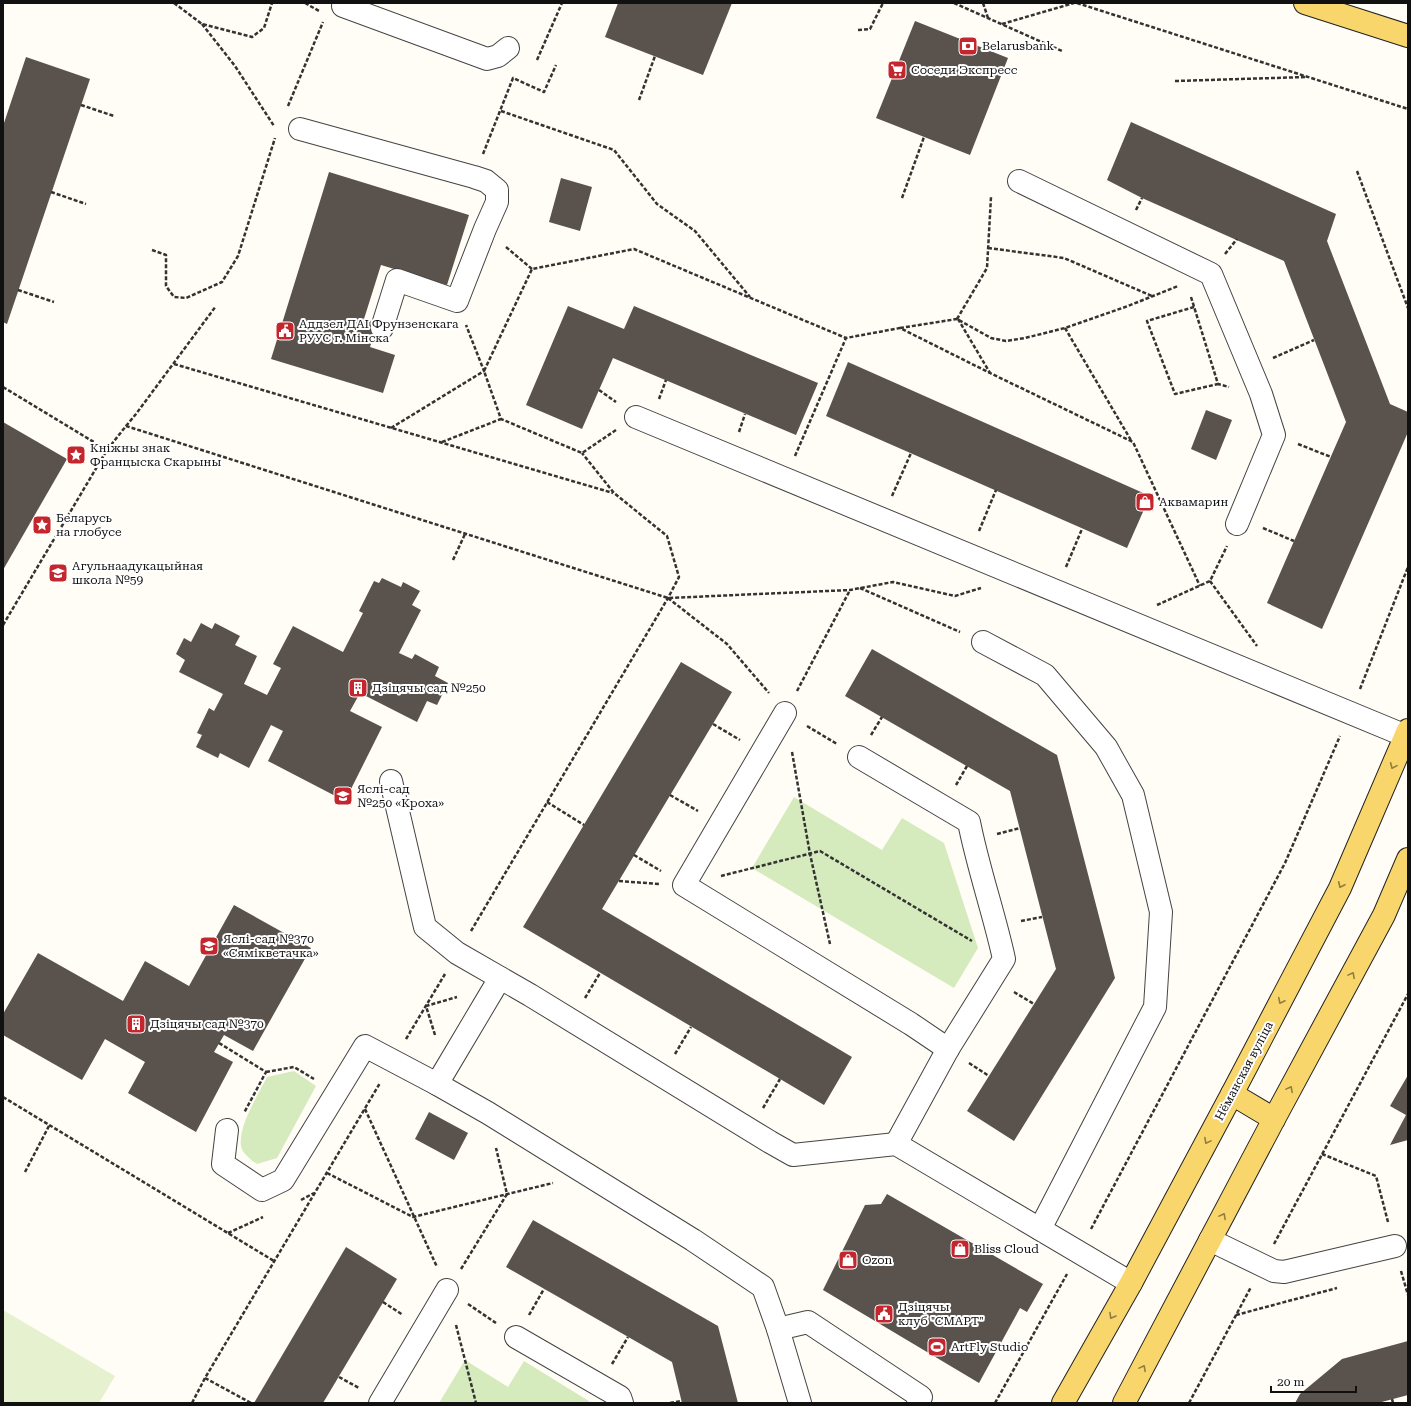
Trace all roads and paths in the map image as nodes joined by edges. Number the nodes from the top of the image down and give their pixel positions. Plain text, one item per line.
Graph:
1 (174, 3) edge
2 (272, 3) edge
3 (305, 3) edge
4 (562, 3) edge
5 (883, 3) edge
6 (954, 3) edge
7 (983, 3) edge
8 (1074, 3) edge
9 (1077, 3) edge
10 (1305, 3) edge
11 (334, 11) joint
12 (320, 12) dead end
13 (988, 18) junction
14 (202, 24) junction
15 (1002, 24) junction
16 (858, 30) dead end
17 (1408, 36) edge
18 (508, 48) dead end
19 (1062, 51) dead end
20 (655, 56) dead end
21 (537, 60) dead end
22 (556, 65) dead end
23 (1309, 77) junction
24 (1175, 81) dead end
25 (639, 100) dead end
26 (81, 105) dead end
27 (1408, 109) edge
28 (286, 111) dead end
29 (501, 111) junction
30 (114, 116) dead end
31 (300, 129) dead end
32 (924, 137) dead end
33 (1357, 171) dead end
34 (474, 176) junction
35 (1019, 181) dead end
36 (51, 192) dead end
37 (991, 197) dead end
38 (902, 198) dead end
39 (86, 204) dead end
40 (485, 228) junction
41 (988, 248) junction
42 (152, 250) dead end
43 (532, 269) junction
44 (1211, 274) junction
45 (18, 290) dead end
46 (1153, 296) junction
47 (752, 298) junction
48 (457, 301) junction
49 (54, 302) dead end
50 (216, 306) dead end
51 (1194, 307) dead end
52 (1408, 308) edge
53 (957, 319) junction
54 (382, 328) dead end
55 (900, 328) junction
56 (1065, 328) junction
57 (846, 338) junction
58 (1314, 340) dead end
59 (174, 364) junction
60 (1250, 368) junction
61 (484, 371) junction
62 (990, 373) junction
63 (1218, 384) dead end
64 (3, 387) edge
65 (636, 416) joint
66 (501, 419) junction
67 (126, 426) junction
68 (391, 428) junction
69 (1274, 436) junction
70 (441, 442) junction
71 (1132, 442) junction
72 (107, 450) junction
73 (582, 453) junction
74 (911, 453) dead end
75 (1331, 457) dead end
76 (785, 478) junction
77 (996, 490) dead end
78 (614, 493) junction
79 (882, 518) junction
80 (1238, 521) joint
81 (1082, 529) dead end
82 (465, 534) junction
83 (1294, 541) dead end
84 (1223, 553) dead end
85 (969, 555) junction
86 (453, 560) dead end
87 (1210, 582) junction
88 (1200, 586) junction
89 (982, 587) dead end
90 (860, 588) junction
91 (850, 590) junction
92 (1056, 590) junction
93 (668, 598) junction
94 (1125, 619) junction
95 (3, 625) edge
96 (983, 642) joint
97 (1260, 649) dead end
98 (785, 713) junction
99 (712, 724) dead end
100 (1407, 733) edge
101 (762, 752) junction
102 (858, 757) joint
103 (391, 781) dead end
104 (670, 795) dead end
105 (547, 802) junction
106 (721, 824) junction
107 (584, 825) dead end
108 (810, 854) junction
109 (634, 855) dead end
110 (1285, 863) dead end
111 (1406, 870) edge
112 (619, 881) dead end
113 (684, 886) junction
114 (457, 953) junction
115 (1004, 959) junction
116 (500, 978) junction
117 (838, 979) junction
118 (1408, 994) edge
119 (690, 1027) dead end
120 (219, 1043) dead end
121 (948, 1049) junction
122 (393, 1062) junction
123 (266, 1072) junction
124 (662, 1076) junction
125 (780, 1079) dead end
126 (316, 1080) dead end
127 (437, 1084) junction
128 (1232, 1094) junction
129 (3, 1097) edge
130 (365, 1109) junction
131 (488, 1113) junction
132 (1274, 1119) junction
133 (235, 1123) joint
134 (50, 1124) junction
135 (750, 1130) junction
136 (896, 1144) junction
137 (1322, 1154) junction
138 (26, 1172) dead end
139 (327, 1174) junction
140 (589, 1175) junction
141 (507, 1194) junction
142 (413, 1217) junction
143 (1040, 1229) junction
144 (1210, 1240) junction
145 (1395, 1246) junction
146 (1080, 1251) junction
147 (274, 1262) junction
148 (1263, 1265) junction
149 (1402, 1271) junction
150 (1394, 1273) dead end
151 (1131, 1283) junction
152 (1341, 1287) dead end
153 (447, 1290) junction
154 (1408, 1295) edge
155 (1236, 1315) junction
156 (778, 1329) junction
157 (516, 1337) joint
158 (628, 1337) dead end
159 (205, 1378) junction
160 (600, 1384) junction
161 (1392, 1399) dead end
162 (682, 1400) dead end
163 (192, 1403) edge
164 (251, 1403) edge
165 (380, 1403) edge
166 (476, 1403) edge
167 (622, 1403) edge
168 (670, 1403) edge
169 (800, 1403) edge
170 (918, 1403) edge
171 (995, 1403) edge
172 (1063, 1403) edge
173 (1124, 1403) edge
174 (1190, 1403) edge
175 (1393, 1403) edge

1 - 14 path
2 - 14 path
3 - 12 path
4 - 21 path
5 - 16 path
6 - 13 path
7 - 13 path
8 - 15 path
9 - 23 path
10 - 17 main road
11 - 18 lane
11 - 28 path
13 - 15 path
14 - 42 path
15 - 19 path
20 - 25 path
22 - 29 path
23 - 24 path
23 - 27 path
26 - 30 path
29 - 34 path
29 - 47 path
31 - 34 lane
32 - 38 path
33 - 52 path
34 - 40 lane
35 - 44 lane
36 - 39 path
37 - 41 path
40 - 43 path
40 - 48 lane
41 - 46 path
41 - 53 path
43 - 47 path
43 - 61 path
44 - 46 path
44 - 60 lane
45 - 49 path
46 - 56 path
47 - 57 path
48 - 54 lane
48 - 61 path
50 - 59 path
51 - 63 path
53 - 55 path
53 - 56 path
53 - 62 path
55 - 57 path
55 - 62 path
56 - 71 path
57 - 76 path
58 - 60 path
59 - 67 path
59 - 68 path
60 - 69 lane
61 - 66 path
61 - 68 path
62 - 71 path
64 - 72 path
65 - 73 path
65 - 76 lane
66 - 70 path
66 - 73 path
67 - 72 path
67 - 82 path
68 - 70 path
69 - 75 path
69 - 80 lane
70 - 78 path
71 - 88 path
72 - 95 path
73 - 78 path
74 - 79 path
76 - 79 lane
77 - 85 path
78 - 93 path
79 - 85 lane
80 - 83 path
81 - 92 path
82 - 86 path
82 - 93 path
84 - 87 path
85 - 92 lane
87 - 88 path
87 - 97 path
88 - 94 path
89 - 90 path
90 - 91 path
90 - 96 path
91 - 93 path
91 - 98 path
92 - 94 lane
93 - 98 path
93 - 105 path
94 - 100 lane
96 - 143 lane
98 - 101 lane
98 - 102 path
98 - 108 path
99 - 101 path
100 -> 128 main road, Нёманская вуліца
101 - 106 lane
102 - 115 lane
103 - 114 lane
104 - 106 path
105 - 107 path
105 - 114 path
106 - 113 lane
108 - 113 path
108 - 115 path
108 - 117 path
109 - 113 path
110 - 146 path
132 -> 111 main road
112 - 113 path
113 - 117 lane
114 - 116 lane
114 - 122 path
115 - 121 lane
116 - 124 lane
116 - 127 lane
117 - 121 lane
118 - 137 path
119 - 124 path
120 - 123 path
121 - 136 lane
122 - 127 lane
122 - 130 path
122 - 133 lane
123 - 126 path
123 - 133 path
124 - 135 lane
125 - 135 path
127 - 131 lane
128 - 132 main road
128 -> 151 main road, Нёманская вуліца
129 - 134 path
130 - 139 path
130 - 142 path
131 - 140 lane
131 - 141 path
144 -> 132 main road
134 - 138 path
134 - 147 path
135 - 136 lane
136 - 143 lane
137 - 145 path
137 - 148 path
139 - 142 path
139 - 147 path
140 - 141 path
140 - 156 lane
141 - 142 path
141 - 153 path
142 - 153 path
143 - 146 lane
144 - 148 lane
173 -> 144 main road
145 - 148 lane
145 - 149 path
146 - 151 lane
146 - 171 path
147 - 159 path
148 - 155 path
149 - 150 path
149 - 154 path
151 -> 172 main road, Нёманская вуліца
152 - 155 path
153 - 157 path
153 - 165 lane
153 - 166 path
155 - 174 path
156 - 169 lane
156 - 170 lane
157 - 160 lane
158 - 160 path
159 - 163 path
159 - 164 path
160 - 167 lane
161 - 175 path
162 - 168 path

